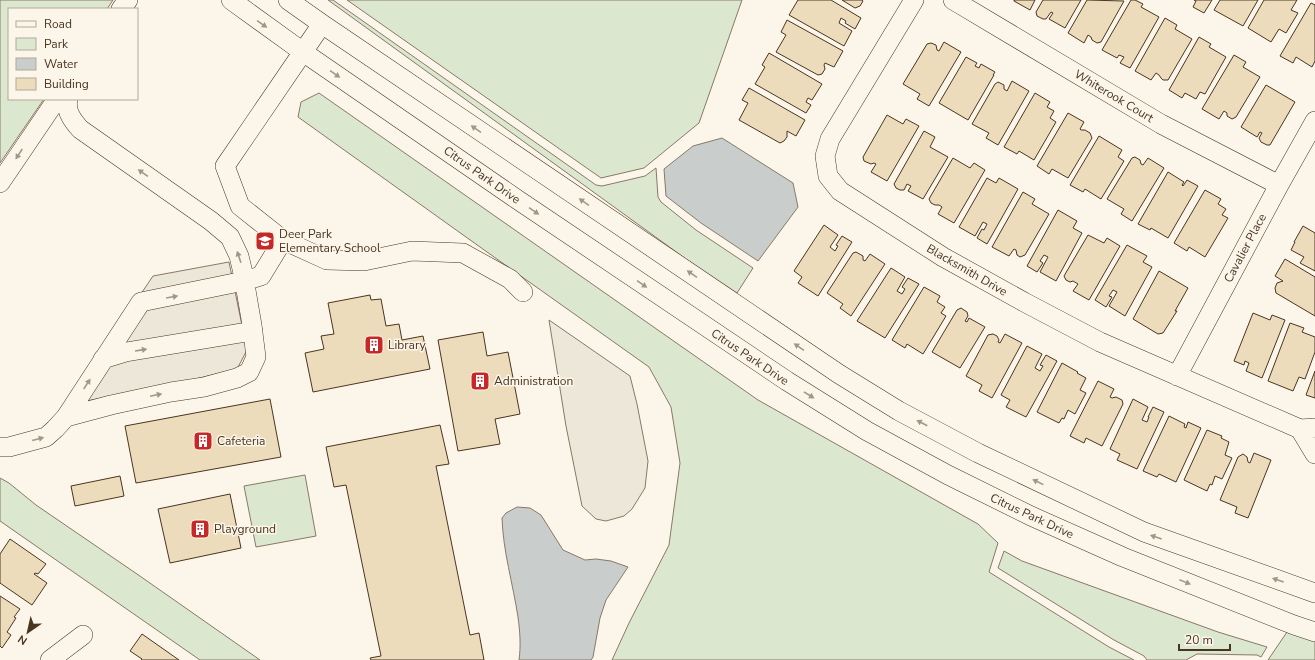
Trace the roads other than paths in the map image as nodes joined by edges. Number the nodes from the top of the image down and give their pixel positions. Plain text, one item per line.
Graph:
1 (128, 0) edge
2 (231, 0) edge
3 (288, 0) edge
4 (914, 0) edge
5 (953, 0) edge
6 (122, 8) edge
7 (322, 24) junction
8 (302, 52) junction
9 (56, 100) edge
10 (68, 100) edge
11 (1315, 122) edge
12 (36, 130) junction
13 (105, 146) junction
14 (0, 183) edge
15 (1279, 185) junction
16 (283, 240) junction
17 (244, 281) junction
18 (523, 292) dead end
19 (253, 331) junction
20 (103, 359) junction
21 (1177, 376) junction
22 (66, 417) junction
23 (1308, 429) edge
24 (0, 446) edge
25 (1315, 454) edge
26 (1315, 593) edge
27 (1315, 632) edge
28 (83, 634) dead end
29 (50, 660) edge

1 - 6 street
2 -> 8 street, Citrus Park Drive
3 - 7 street
4 - 21 street, Blacksmith Drive
5 - 15 street, Whiterook Court
7 - 8 street
26 -> 7 street
8 - 16 street
8 -> 27 street, Citrus Park Drive
9 - 12 street
10 - 13 street
11 - 15 street, Cavalier Place
12 - 13 street
12 -> 14 street
17 -> 13 street
15 - 21 street, Cavalier Place
16 - 17 street
16 - 18 street
17 - 19 street
20 -> 17 street
20 -> 19 street
22 -> 19 street
22 -> 20 street
21 - 23 street, Blacksmith Drive
24 -> 22 street
23 - 25 street, Blacksmith Drive
28 - 29 street

